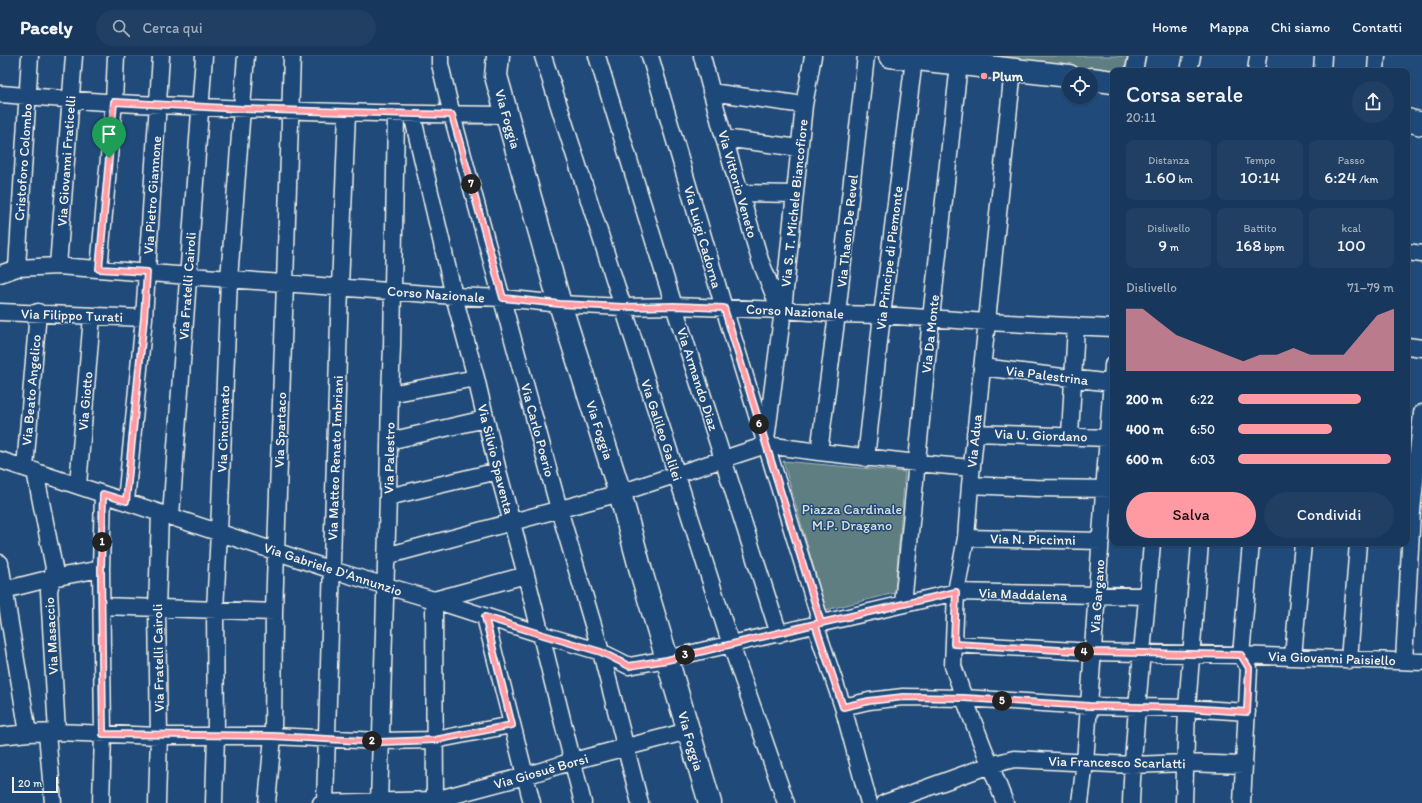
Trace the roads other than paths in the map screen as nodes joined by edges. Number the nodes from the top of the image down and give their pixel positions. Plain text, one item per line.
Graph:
1 (30, 56) edge
2 (74, 56) edge
3 (116, 56) edge
4 (161, 56) edge
5 (204, 56) edge
6 (246, 56) edge
7 (292, 56) edge
8 (440, 56) edge
9 (498, 56) edge
10 (543, 56) edge
11 (597, 56) edge
12 (650, 56) edge
13 (702, 56) edge
14 (813, 56) edge
15 (866, 56) edge
16 (890, 56) edge
17 (1137, 56) edge
18 (1192, 56) edge
19 (1258, 56) edge
20 (1323, 56) edge
21 (1377, 56) edge
22 (914, 59) junction
23 (959, 64) junction
24 (1135, 68) edge
25 (1190, 68) edge
26 (1256, 68) edge
27 (1322, 68) edge
28 (1376, 68) edge
29 (1013, 69) junction
30 (1062, 75) edge
31 (1098, 80) edge
32 (1110, 82) edge
33 (711, 92) junction
34 (0, 94) edge
35 (27, 96) junction
36 (71, 99) junction
37 (114, 102) junction
38 (158, 105) junction
39 (804, 105) junction
40 (200, 107) junction
41 (242, 109) junction
42 (290, 110) junction
43 (348, 113) junction
44 (396, 114) junction
45 (412, 114) junction
46 (452, 115) junction
47 (508, 115) junction
48 (1410, 121) edge
49 (1422, 124) edge
50 (724, 138) junction
51 (799, 148) junction
52 (740, 192) junction
53 (794, 194) junction
54 (1410, 252) edge
55 (1422, 254) edge
56 (58, 266) junction
57 (17, 268) junction
58 (99, 269) junction
59 (147, 272) junction
60 (0, 274) edge
61 (187, 276) junction
62 (229, 279) junction
63 (286, 283) junction
64 (340, 287) junction
65 (393, 292) junction
66 (454, 296) junction
67 (503, 298) junction
68 (560, 304) junction
69 (674, 306) junction
70 (623, 307) junction
71 (724, 308) junction
72 (782, 310) junction
73 (0, 312) edge
74 (38, 312) junction
75 (837, 314) junction
76 (882, 315) junction
77 (92, 316) junction
78 (144, 318) junction
79 (931, 318) junction
80 (987, 322) junction
81 (1076, 326) junction
82 (1110, 328) edge
83 (1410, 346) edge
84 (1422, 348) edge
85 (982, 367) junction
86 (476, 378) junction
87 (1073, 378) junction
88 (1110, 383) edge
89 (390, 394) junction
90 (1110, 405) edge
91 (1422, 413) edge
92 (485, 419) junction
93 (975, 433) junction
94 (1070, 436) junction
95 (1107, 438) junction
96 (389, 441) junction
97 (766, 445) junction
98 (819, 452) junction
99 (724, 458) junction
100 (866, 458) junction
101 (0, 460) edge
102 (917, 463) junction
103 (972, 468) junction
104 (30, 469) junction
105 (498, 471) junction
106 (676, 474) junction
107 (78, 485) junction
108 (970, 485) junction
109 (1108, 489) edge
110 (620, 493) junction
111 (103, 494) junction
112 (388, 497) junction
113 (126, 501) junction
114 (559, 509) junction
115 (1414, 511) edge
116 (166, 515) junction
117 (512, 523) junction
118 (219, 532) junction
119 (966, 538) junction
120 (1101, 541) junction
121 (1152, 546) edge
122 (1200, 546) edge
123 (1251, 546) edge
124 (1303, 546) edge
125 (1358, 546) edge
126 (276, 551) junction
127 (386, 556) junction
128 (0, 564) edge
129 (101, 569) junction
130 (332, 570) junction
131 (526, 575) junction
132 (52, 578) junction
133 (385, 586) junction
134 (2, 590) edge
135 (956, 592) junction
136 (1097, 596) junction
137 (1147, 596) junction
138 (434, 600) junction
139 (903, 604) junction
140 (102, 606) junction
141 (157, 609) junction
142 (215, 610) junction
143 (274, 612) junction
144 (485, 617) junction
145 (818, 624) junction
146 (540, 634) junction
147 (779, 634) junction
148 (954, 644) junction
149 (731, 645) junction
150 (601, 652) junction
151 (1093, 652) junction
152 (1141, 653) junction
153 (1191, 655) junction
154 (1241, 655) junction
155 (1293, 657) junction
156 (667, 660) junction
157 (1349, 660) junction
158 (1404, 660) junction
159 (1422, 662) edge
160 (964, 698) junction
161 (1089, 706) junction
162 (843, 707) junction
163 (1137, 708) junction
164 (1187, 708) junction
165 (1247, 712) junction
166 (512, 725) junction
167 (688, 731) junction
168 (52, 732) junction
169 (28, 733) junction
170 (103, 734) junction
171 (0, 736) edge
172 (160, 736) junction
173 (216, 736) junction
174 (273, 736) junction
175 (327, 739) junction
176 (435, 740) junction
177 (380, 742) junction
178 (626, 748) junction
179 (573, 761) junction
180 (1085, 762) junction
181 (1185, 763) junction
182 (990, 765) junction
183 (1132, 765) junction
184 (1244, 765) junction
185 (525, 776) junction
186 (435, 801) edge
187 (379, 802) edge
188 (53, 803) edge
189 (100, 803) edge
190 (157, 803) edge
191 (214, 803) edge
192 (267, 803) edge
193 (321, 803) edge
194 (325, 803) edge
195 (532, 803) edge
196 (583, 803) edge
197 (640, 803) edge
198 (710, 803) edge
199 (786, 803) edge
200 (869, 803) edge
201 (885, 803) edge
202 (1005, 803) edge
203 (1080, 803) edge
204 (1131, 803) edge
205 (1184, 803) edge
206 (1242, 803) edge

1 - 35 street, Cristoforo Colombo
2 - 36 street, Via Giovanni Fraticelli
3 - 37 street
4 - 38 street, Via Pietro Giannone
5 - 40 street, Via Fratelli Cairoli
6 - 41 street, Via Cincinnato
7 - 42 street, Via Spartaco
8 - 46 street, Via Carlo Poerio
9 - 47 main road, Via Foggia
10 - 70 street, Via Galileo Galilei
11 - 69 street, Via Armando Diaz
12 - 71 street, Via Luigi Cadorna
13 - 33 street, Via Vittorio Veneto
14 - 39 street, Via S. T. Michele Biancofiore
15 - 75 street, Via Thaon De Revel
16 - 22 main road
17 - 24 street
18 - 25 street
19 - 26 street
20 - 27 street
21 - 28 street
22 - 23 main road
22 - 76 street, Via Principe di Piemonte
23 - 29 main road
23 - 79 street, Via Da Monte
29 - 30 main road
29 - 80 street, Via Adua
31 - 32 main road
33 - 39 street
33 - 50 street, Via Vittorio Veneto
34 - 35 street
35 - 36 street
35 - 57 street, Cristoforo Colombo
36 - 37 street
36 - 56 street, Via Giovanni Fraticelli
37 - 38 street
37 - 58 street
38 - 40 street
38 - 59 street, Via Pietro Giannone
39 - 51 street, Via S. T. Michele Biancofiore
40 - 41 street
40 - 61 street, Via Fratelli Cairoli
41 - 42 street
41 - 62 street, Via Cincinnato
42 - 43 street
42 - 63 street, Via Spartaco
43 - 44 street
43 - 64 street, Via Matteo Renato Imbriani
44 - 45 street
44 - 65 street, Via Palestro
45 - 46 street
45 - 66 street, Via Silvio Spaventa
46 - 47 street
46 - 67 street, Via Carlo Poerio
47 - 68 main road, Via Foggia
48 - 49 main road
50 - 51 street
50 - 52 street, Via Vittorio Veneto
51 - 53 street, Via S. T. Michele Biancofiore
52 - 53 street
52 - 72 street, Via Vittorio Veneto
53 - 72 street, Via S. T. Michele Biancofiore
54 - 55 street
56 - 57 street, Corso Nazionale
56 - 58 street, Corso Nazionale
57 - 60 street, Corso Nazionale
58 - 59 street, Corso Nazionale
59 - 61 street, Corso Nazionale
59 - 78 street, Via Pietro Giannone
61 - 62 street, Corso Nazionale
61 - 116 street, Via Fratelli Cairoli
62 - 63 street, Corso Nazionale
62 - 118 street, Via Cincinnato
63 - 64 street, Corso Nazionale
63 - 126 street, Via Spartaco
64 - 65 street, Corso Nazionale
64 - 130 street, Via Matteo Renato Imbriani
65 - 66 street, Corso Nazionale
65 - 89 street, Via Palestro
66 - 67 street, Corso Nazionale
66 - 86 street, Via Silvio Spaventa
67 - 68 street, Corso Nazionale
67 - 114 street, Via Carlo Poerio
68 - 70 street, Corso Nazionale
68 - 110 main road, Via Foggia
69 - 70 street, Corso Nazionale
69 - 71 street, Corso Nazionale
69 - 99 street, Via Armando Diaz
70 - 106 street, Via Galileo Galilei
71 - 72 street, Corso Nazionale
71 - 97 street, Via Luigi Cadorna
72 - 75 street, Corso Nazionale
72 - 97 street, Via S. T. Michele Biancofiore
73 - 74 street, Via Filippo Turati
74 - 77 street, Via Filippo Turati
74 - 104 street, Via Beato Angelico
75 - 76 street, Corso Nazionale
75 - 98 street, Via Thaon De Revel
76 - 79 street, Corso Nazionale
76 - 100 street, Via Principe di Piemonte
77 - 78 street, Via Filippo Turati
77 - 107 street, Via Giotto
78 - 113 street, Via Pietro Giannone
79 - 80 street, Corso Nazionale
79 - 102 street, Via Da Monte
80 - 81 street, Corso Nazionale
80 - 85 street, Via Adua
81 - 82 street, Corso Nazionale
81 - 87 street
83 - 84 street
85 - 87 street, Via Palestrina
85 - 93 street, Via Adua
86 - 89 street
86 - 92 street, Via Silvio Spaventa
87 - 88 street, Via Palestrina
87 - 94 street
89 - 96 street, Via Palestro
90 - 95 street, Via Gargano
91 - 115 street
92 - 96 street
92 - 105 street, Via Silvio Spaventa
93 - 94 street, Via U. Giordano
93 - 103 street, Via Adua
94 - 95 street, Via U. Giordano
95 - 109 street, Via Gargano
96 - 112 street, Via Palestro
97 - 98 street
97 - 99 street
97 - 145 street, Via Luigi Cadorna
98 - 100 street
99 - 106 street
99 - 147 street, Via Armando Diaz
100 - 102 street
101 - 104 street, Via Gabriele D'Annunzio
102 - 103 street
102 - 139 street, Via Da Monte
103 - 108 street, Via Adua
104 - 107 street, Via Gabriele D'Annunzio
104 - 132 street, Via Masaccio
105 - 112 street
105 - 117 street, Via Silvio Spaventa
106 - 110 street
106 - 149 street, Via Galileo Galilei
107 - 111 street, Via Gabriele D'Annunzio
108 - 109 street
108 - 119 street, Via Adua
109 - 120 street, Via Gargano
110 - 114 street
110 - 156 main road, Via Foggia
111 - 113 street, Via Gabriele D'Annunzio
111 - 129 street
112 - 127 street, Via Palestro
113 - 116 street, Via Gabriele D'Annunzio
114 - 117 street
114 - 150 street, Via Carlo Poerio
115 - 158 street
116 - 118 street, Via Gabriele D'Annunzio
116 - 141 street, Via Fratelli Cairoli
117 - 127 street
117 - 131 street, Via Silvio Spaventa
118 - 126 street, Via Gabriele D'Annunzio
118 - 142 street, Via Cincinnato
119 - 120 street, Via N. Piccinni
119 - 135 street, Via Adua
120 - 136 street, Via Gargano
121 - 137 street
122 - 153 street
123 - 154 street
124 - 155 street
125 - 157 street
126 - 130 street, Via Gabriele D'Annunzio
126 - 143 street, Via Spartaco
127 - 133 street, Via Palestro
128 - 134 street
129 - 132 street
129 - 140 street
130 - 133 street, Via Gabriele D'Annunzio
130 - 175 street, Via Matteo Renato Imbriani
131 - 138 street
131 - 146 street, Via Silvio Spaventa
132 - 134 street
132 - 168 street, Via Masaccio
133 - 138 street, Via Gabriele D'Annunzio
133 - 177 street, Via Palestro
134 - 169 street
135 - 136 street, Via Maddalena
135 - 139 street, Via Maddalena
135 - 148 street, Via Adua
136 - 137 street, Via Maddalena
136 - 151 street, Via Gargano
137 - 152 street
138 - 144 street, Via Gabriele D'Annunzio
138 - 176 street
139 - 145 street, Via Maddalena
140 - 141 street
140 - 170 street
141 - 142 street
141 - 172 street, Via Fratelli Cairoli
142 - 143 street
142 - 173 street, Via Cincinnato
143 - 174 street, Via Spartaco
144 - 146 street, Via Gabriele D'Annunzio
144 - 166 street
145 - 147 street, Via Maddalena
145 - 162 street, Via Luigi Cadorna
146 - 150 street, Via Gabriele D'Annunzio
146 - 179 street, Via Silvio Spaventa
147 - 149 street, Via Maddalena
148 - 151 street, Via Giovanni Paisiello
148 - 160 street, Via Adua
149 - 156 street, Via Maddalena
149 - 199 street, Via Galileo Galilei
150 - 156 street, Via Gabriele D'Annunzio
150 - 178 street, Via Carlo Poerio
151 - 152 street, Via Giovanni Paisiello
151 - 161 street, Via Gargano
152 - 153 street, Via Giovanni Paisiello
152 - 163 street
153 - 154 street, Via Giovanni Paisiello
153 - 164 street
154 - 155 street, Via Giovanni Paisiello
154 - 165 street
155 - 157 street, Via Giovanni Paisiello
156 - 167 main road, Via Foggia
157 - 158 street, Via Giovanni Paisiello
158 - 159 street, Via Giovanni Paisiello
160 - 161 street
160 - 162 street
160 - 182 street, Via Adua
161 - 163 street
161 - 180 street, Via Gargano
162 - 200 street, Via Luigi Cadorna
163 - 164 street
163 - 183 street
164 - 165 street
164 - 181 street
165 - 184 street
166 - 176 street
166 - 185 street
167 - 178 street, Via Giosuè Borsi
167 - 198 main road, Via Foggia
168 - 169 street
168 - 170 street
168 - 188 street, Via Masaccio
169 - 171 street
170 - 172 street
170 - 189 street
172 - 173 street
172 - 190 street, Via Fratelli Cairoli
173 - 174 street
173 - 191 street, Via Cincinnato
174 - 175 street
174 - 192 street, Via Spartaco
175 - 177 street
175 - 194 street, Via Matteo Renato Imbriani
176 - 177 street
176 - 186 street
177 - 187 street, Via Palestro
178 - 179 street, Via Giosuè Borsi
178 - 197 street, Via Carlo Poerio
179 - 185 street, Via Giosuè Borsi
179 - 196 street, Via Silvio Spaventa
180 - 182 street, Via Francesco Scarlatti
180 - 183 street, Via Francesco Scarlatti
180 - 203 street, Via Gargano
181 - 183 street, Via Francesco Scarlatti
181 - 184 street, Via Francesco Scarlatti
181 - 205 street
182 - 201 street, Via Francesco Scarlatti
182 - 202 street, Via Adua
183 - 204 street
184 - 206 street
185 - 186 street, Via Giosuè Borsi
185 - 195 street
186 - 187 street, Via Giosuè Borsi
187 - 194 street, Via Giosuè Borsi
193 - 194 street, Via Giosuè Borsi

